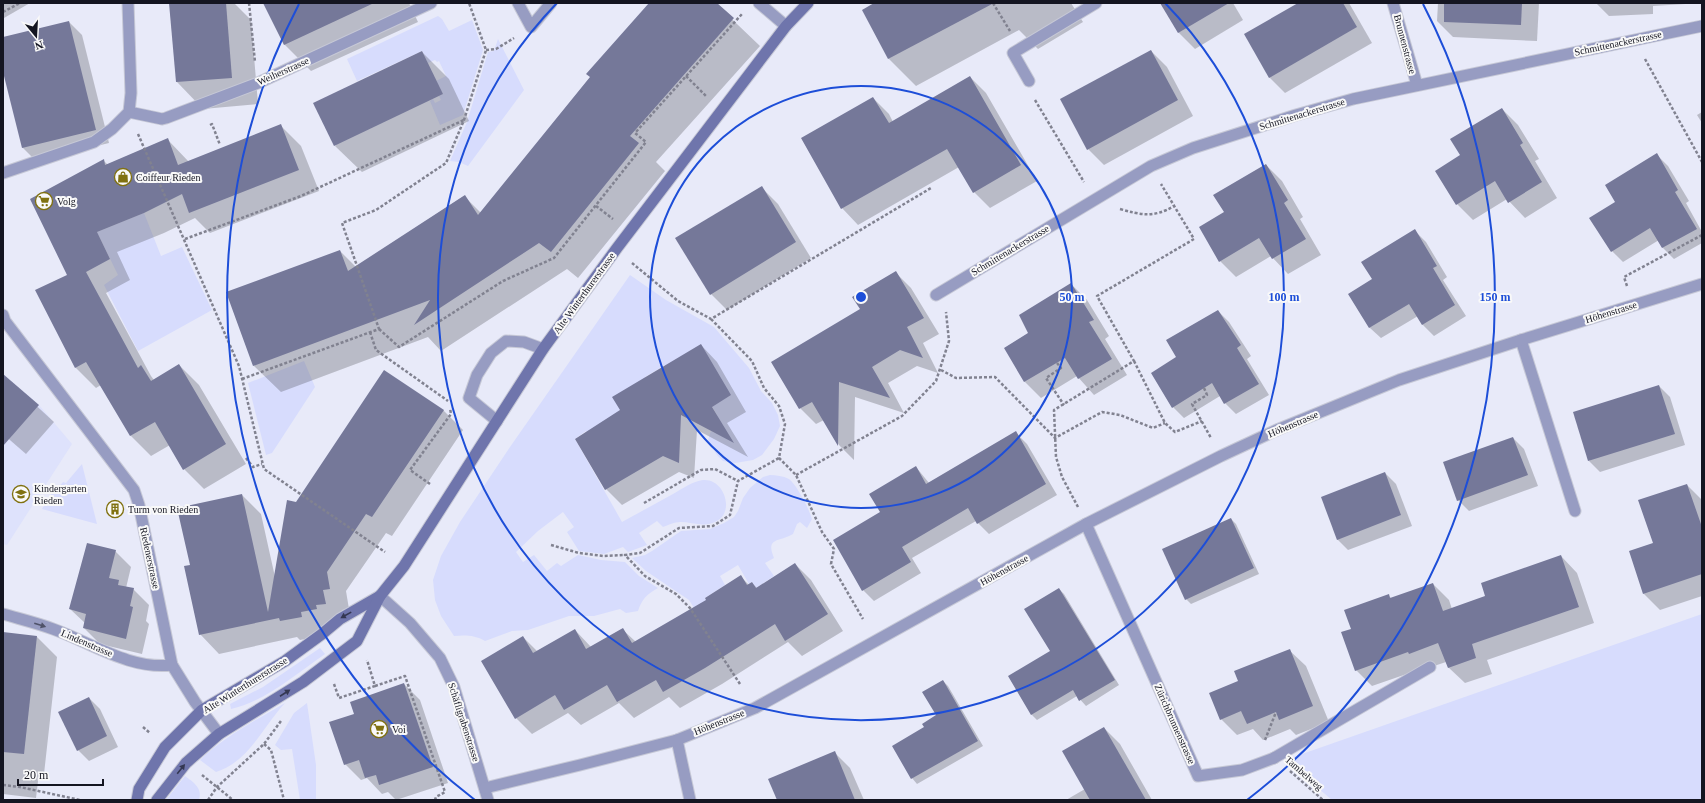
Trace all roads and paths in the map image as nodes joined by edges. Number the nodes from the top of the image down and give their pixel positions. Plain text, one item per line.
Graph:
1 (20, 3) edge
2 (128, 3) edge
3 (249, 3) edge
4 (431, 3) edge
5 (469, 3) edge
6 (518, 3) edge
7 (551, 3) edge
8 (760, 3) edge
9 (808, 3) edge
10 (993, 3) edge
11 (1096, 3) edge
12 (1393, 3) edge
13 (3, 12) edge
14 (743, 13) dead end
15 (786, 26) junction
16 (1702, 26) edge
17 (1011, 32) dead end
18 (496, 49) dead end
19 (486, 50) junction
20 (1643, 54) dead end
21 (686, 76) junction
22 (1029, 81) dead end
23 (258, 83) junction
24 (1416, 85) junction
25 (1033, 97) dead end
26 (709, 99) dead end
27 (129, 112) junction
28 (464, 120) junction
29 (204, 127) dead end
30 (136, 128) dead end
31 (220, 145) dead end
32 (1702, 162) edge
33 (3, 173) edge
34 (1081, 177) dead end
35 (1158, 180) dead end
36 (931, 188) dead end
37 (596, 206) junction
38 (614, 219) dead end
39 (1702, 235) edge
40 (185, 240) junction
41 (632, 263) dead end
42 (1702, 284) edge
43 (1628, 289) dead end
44 (936, 295) joint
45 (3, 315) edge
46 (711, 319) junction
47 (379, 329) junction
48 (370, 332) junction
49 (1521, 340) junction
50 (543, 349) junction
51 (1134, 361) junction
52 (1057, 363) dead end
53 (941, 370) junction
54 (242, 379) junction
55 (1204, 388) dead end
56 (1064, 405) junction
57 (497, 421) junction
58 (1202, 421) junction
59 (1165, 423) junction
60 (1055, 438) junction
61 (1211, 438) dead end
62 (246, 458) dead end
63 (779, 458) junction
64 (262, 464) junction
65 (796, 475) junction
66 (738, 481) junction
67 (430, 484) dead end
68 (644, 503) dead end
69 (1575, 511) dead end
70 (1086, 524) junction
71 (551, 545) dead end
72 (385, 552) dead end
73 (624, 555) junction
74 (380, 596) junction
75 (3, 614) edge
76 (863, 619) dead end
77 (366, 659) dead end
78 (172, 665) junction
79 (1430, 667) dead end
80 (334, 683) dead end
81 (740, 684) dead end
82 (375, 686) junction
83 (202, 710) junction
84 (1276, 712) dead end
85 (219, 734) junction
86 (677, 740) junction
87 (1265, 741) dead end
88 (264, 744) dead end
89 (1274, 758) junction
90 (200, 774) dead end
91 (3, 785) edge
92 (217, 787) junction
93 (485, 788) junction
94 (80, 800) edge
95 (136, 800) edge
96 (157, 800) edge
97 (208, 800) edge
98 (233, 800) edge
99 (284, 800) edge
100 (435, 800) edge
101 (488, 800) edge
102 (690, 800) edge
103 (1323, 800) edge

1 - 13 path
2 - 27 street
3 - 23 path
4 - 23 street, Weiherstrasse
5 - 19 path
6 - 7 street
8 - 15 street
9 - 15 main road, Alte Winterthurerstrasse
10 - 17 path
11 - 22 street
12 - 24 street, Brunnenstrasse
14 - 21 path
15 - 50 main road, Alte Winterthurerstrasse
16 - 24 street, Schmittenackerstrasse
18 - 19 path
19 - 28 path
20 - 32 path
21 - 26 path
21 - 37 path
23 - 27 street, Weiherstrasse
24 - 44 street, Schmittenackerstrasse
25 - 34 path
27 - 33 street
28 - 40 path
28 - 47 path
29 - 31 path
30 - 40 path
35 - 51 path
36 - 46 path
37 - 38 path
37 - 47 path
39 - 43 path
40 - 54 path
41 - 46 path
42 - 49 street, Höhenstrasse
44 - 53 path
45 - 78 street, Riedenerstrasse
46 - 63 path
47 - 48 path
48 - 54 path
48 - 67 path
49 - 69 street
49 - 70 street, Höhenstrasse
50 - 57 main road, Alte Winterthurerstrasse
50 - 57 street
51 - 56 path
51 - 59 path
52 - 56 path
53 - 60 path
53 - 65 path
54 - 64 path
55 - 58 path
56 - 60 path
57 - 74 main road, Alte Winterthurerstrasse
58 - 59 path
58 - 61 path
59 - 60 path
60 - 70 path
62 - 64 path
63 - 65 path
63 - 66 path
64 - 72 path
65 - 76 path
66 - 68 path
66 - 73 path
70 - 86 street, Höhenstrasse
70 - 89 street, Zürichbrunnenstrasse
71 - 73 path
73 - 81 path
74 -> 83 main road, Alte Winterthurerstrasse
85 -> 74 main road, Alte Winterthurerstrasse
74 - 93 street, Schäfligrabenstrasse
75 -> 78 street, Lindenstrasse
77 - 82 path
78 - 83 street, Riedenerstrasse
79 - 89 street, Zürichbrunnenstrasse
80 - 82 path
82 - 100 path
83 - 85 street, Riedenerstrasse
83 - 95 main road, Alte Winterthurerstrasse
84 - 87 path
96 -> 85 main road, Alte Winterthurerstrasse
86 - 93 street, Höhenstrasse
86 - 102 street
88 - 99 path
89 - 103 path, Tambelweg
90 - 92 path
91 - 94 path
92 - 97 path
92 - 98 path
93 - 101 street, Schäfligrabenstrasse

